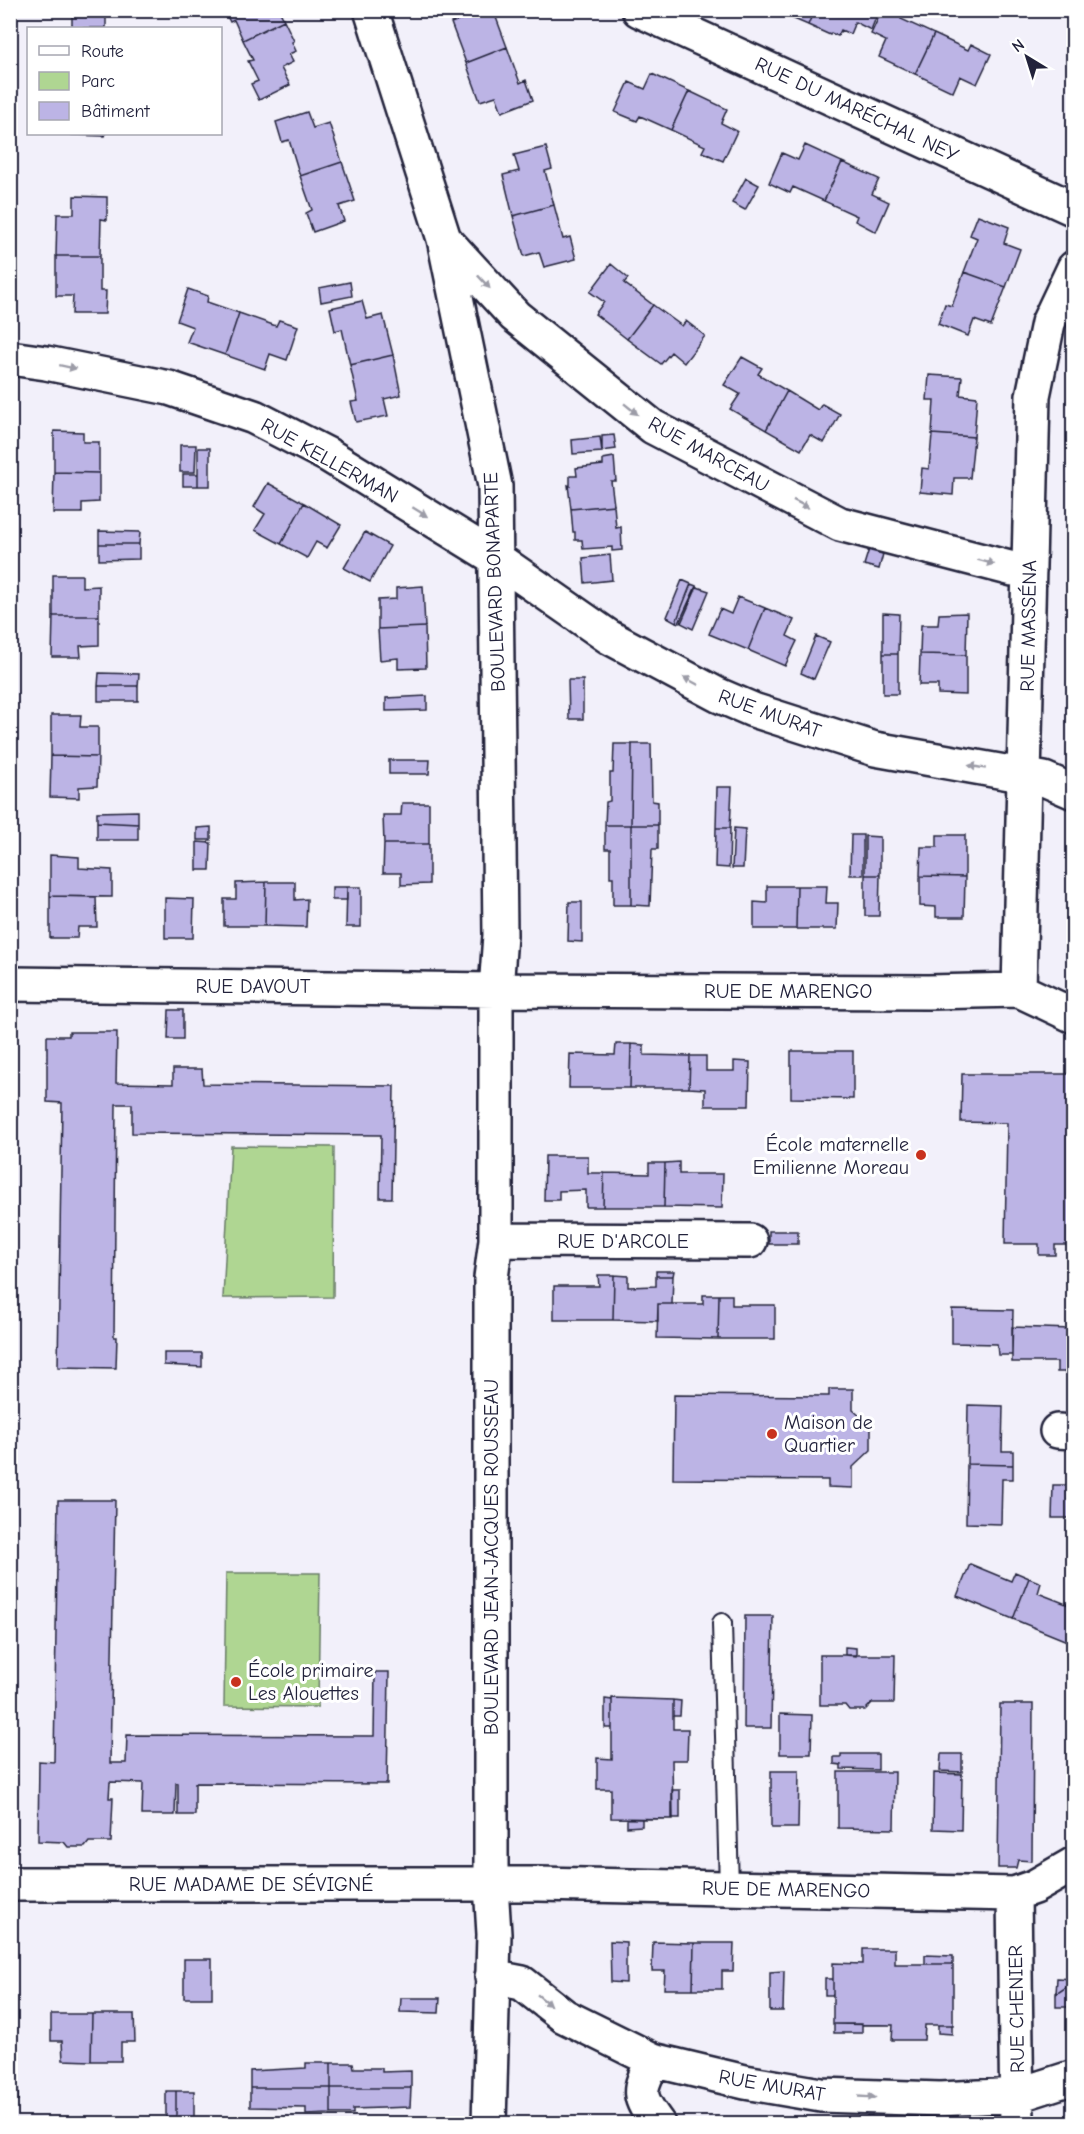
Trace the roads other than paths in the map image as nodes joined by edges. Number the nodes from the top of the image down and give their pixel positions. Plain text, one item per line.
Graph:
1 (370, 10) edge
2 (639, 10) edge
3 (1074, 209) edge
4 (444, 239) junction
5 (1074, 268) edge
6 (10, 358) edge
7 (497, 559) junction
8 (1029, 571) junction
9 (1025, 776) junction
10 (1074, 792) edge
11 (10, 984) edge
12 (496, 990) junction
13 (1019, 990) junction
14 (1074, 1016) edge
15 (496, 1240) junction
16 (750, 1241) dead end
17 (722, 1623) dead end
18 (1074, 1864) edge
19 (10, 1884) edge
20 (492, 1885) junction
21 (729, 1888) junction
22 (1014, 1894) junction
23 (492, 1977) junction
24 (653, 2060) junction
25 (1074, 2077) edge
26 (1017, 2109) edge
27 (489, 2124) edge
28 (658, 2124) edge

1 - 4 street, BOULEVARD BONAPARTE
2 - 3 street, RUE DU MARÉCHAL NEY
4 - 7 street, BOULEVARD BONAPARTE
4 -> 8 street, RUE MARCEAU
5 - 8 street, RUE MASSÉNA
6 -> 7 street, RUE KELLERMAN
9 -> 7 street, RUE MURAT
7 - 12 street, BOULEVARD BONAPARTE
8 - 9 street, RUE MASSÉNA
9 - 10 street, RUE MURAT
9 - 13 street, RUE MASSÉNA
11 - 12 street, RUE DAVOUT
12 - 13 street, RUE DE MARENGO
12 - 15 street, BOULEVARD JEAN-JACQUES ROUSSEAU
13 - 14 street, RUE DE MARENGO
15 - 16 street, RUE D'ARCOLE
15 - 20 street, BOULEVARD JEAN-JACQUES ROUSSEAU
17 - 21 lane
18 - 22 street, RUE DE MARENGO
19 - 20 street, RUE MADAME DE SÉVIGNÉ
20 - 21 street, RUE DE MARENGO
20 - 23 street, BOULEVARD JEAN-JACQUES ROUSSEAU
21 - 22 street, RUE DE MARENGO
22 - 26 street, RUE CHENIER
23 -> 24 street, RUE MURAT
23 - 27 street, BOULEVARD JEAN-JACQUES ROUSSEAU
24 -> 26 street, RUE MURAT
24 - 28 street
25 - 26 street, RUE MURAT

